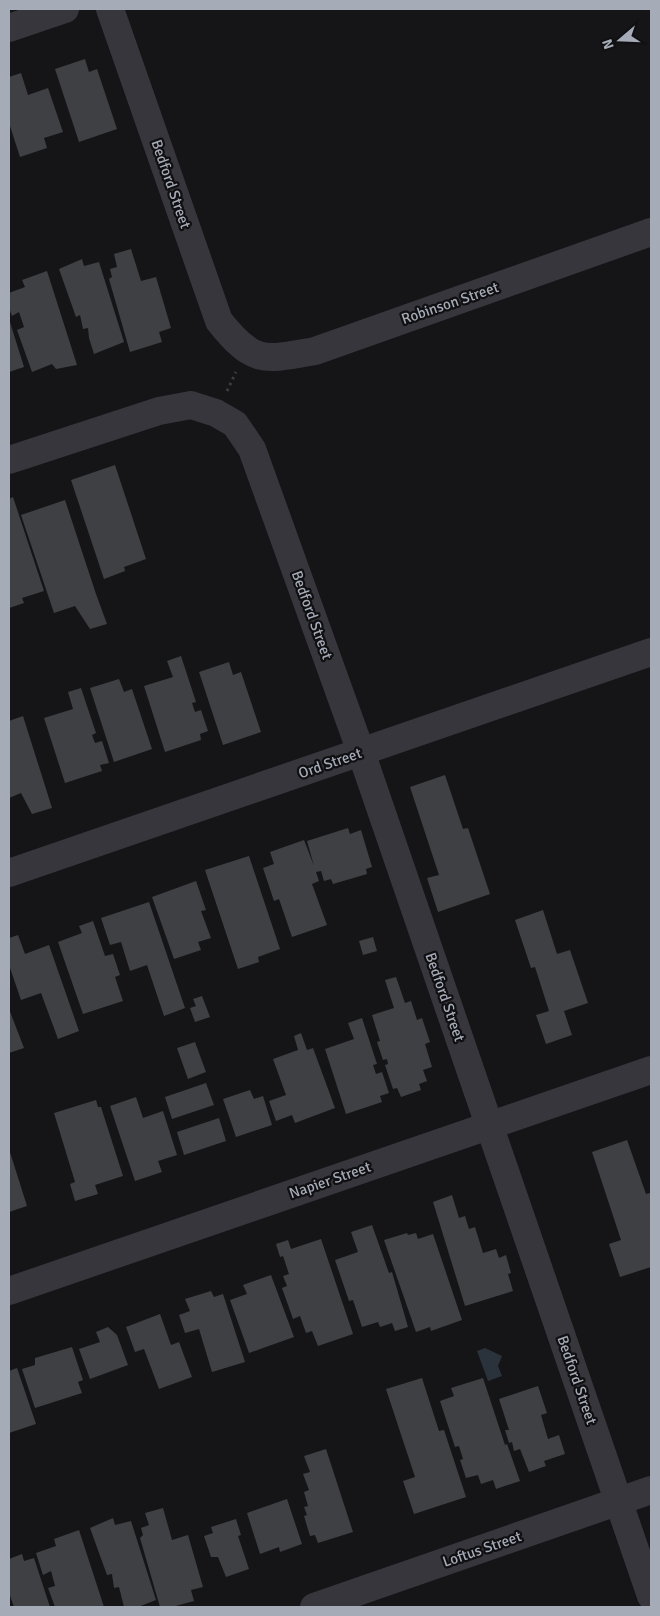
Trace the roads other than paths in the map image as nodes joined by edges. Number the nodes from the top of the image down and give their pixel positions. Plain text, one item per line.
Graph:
1 (65, 9) edge
2 (110, 9) edge
3 (9, 28) edge
4 (651, 232) edge
5 (246, 351) joint
6 (9, 460) edge
7 (651, 652) edge
8 (361, 752) junction
9 (9, 873) edge
10 (651, 1070) edge
11 (490, 1125) junction
12 (9, 1291) edge
13 (651, 1490) edge
14 (619, 1502) junction
15 (651, 1596) edge
16 (314, 1607) edge

1 - 3 street
2 - 5 street, Bedford Street
4 - 5 street, Robinson Street
6 - 8 street, Bedford Street
7 - 8 street, Ord Street
8 - 9 street, Ord Street
8 - 11 street, Bedford Street
10 - 11 street, Napier Street
11 - 12 street, Napier Street
11 - 14 street, Bedford Street
13 - 14 street, Loftus Street
14 - 15 street, Bedford Street
14 - 16 street, Loftus Street

